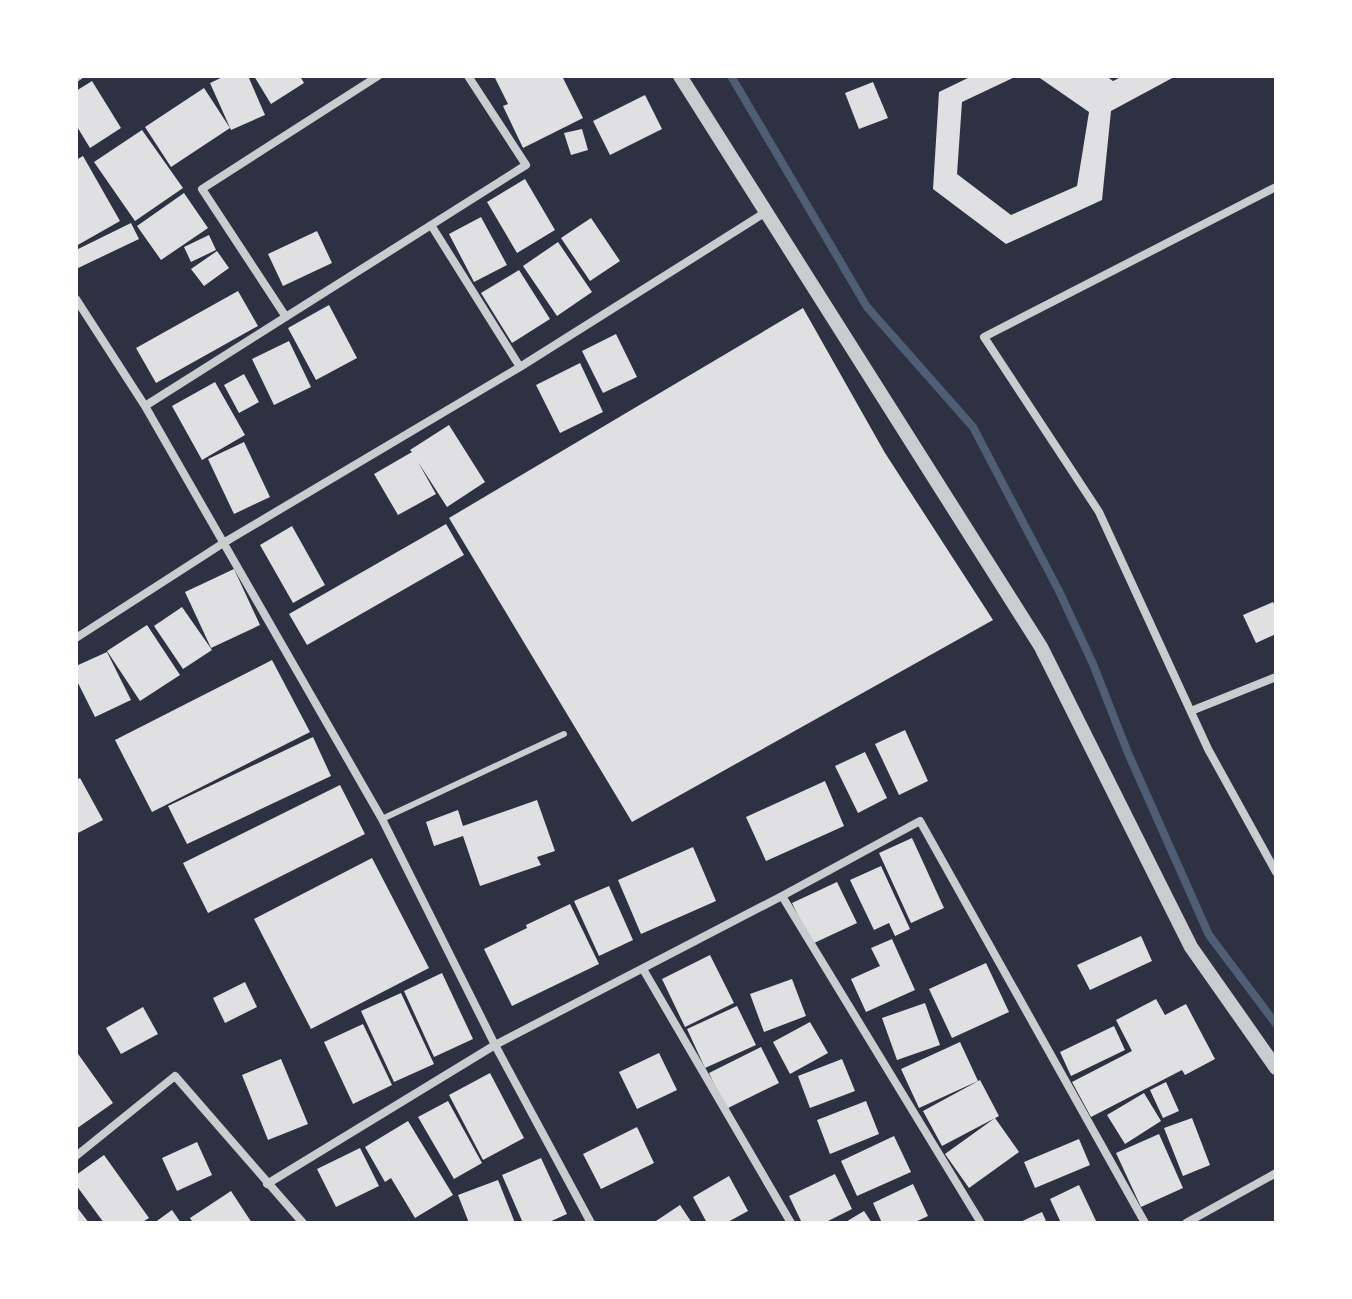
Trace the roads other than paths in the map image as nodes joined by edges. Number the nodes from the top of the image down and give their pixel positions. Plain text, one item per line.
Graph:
1 (378, 76) edge
2 (468, 76) edge
3 (680, 76) edge
4 (1276, 187) edge
5 (766, 212) junction
6 (431, 225) junction
7 (76, 299) edge
8 (286, 317) junction
9 (520, 367) junction
10 (145, 406) junction
11 (225, 542) junction
12 (76, 638) edge
13 (1276, 677) edge
14 (1191, 711) junction
15 (564, 734) dead end
16 (382, 819) junction
17 (1276, 872) edge
18 (782, 896) junction
19 (643, 969) junction
20 (495, 1045) junction
21 (1276, 1068) edge
22 (76, 1156) edge
23 (1276, 1173) edge
24 (267, 1184) junction
25 (588, 1222) edge
26 (303, 1223) edge
27 (791, 1223) edge
28 (981, 1223) edge
29 (1145, 1223) edge
30 (1186, 1223) edge

1 - 8 street
2 - 6 street
3 - 5 street
4 - 14 street
5 - 9 street
5 - 21 street
6 - 8 street
6 - 9 street
7 - 10 street
8 - 10 street
9 - 11 street
10 - 11 street
11 - 12 street
11 - 16 street
13 - 14 street
14 - 17 street
15 - 16 lane
16 - 20 street
18 - 19 street
18 - 28 street
18 - 29 street
19 - 20 street
19 - 27 street
20 - 24 street
20 - 25 street
22 - 24 street
23 - 30 street
24 - 26 street

